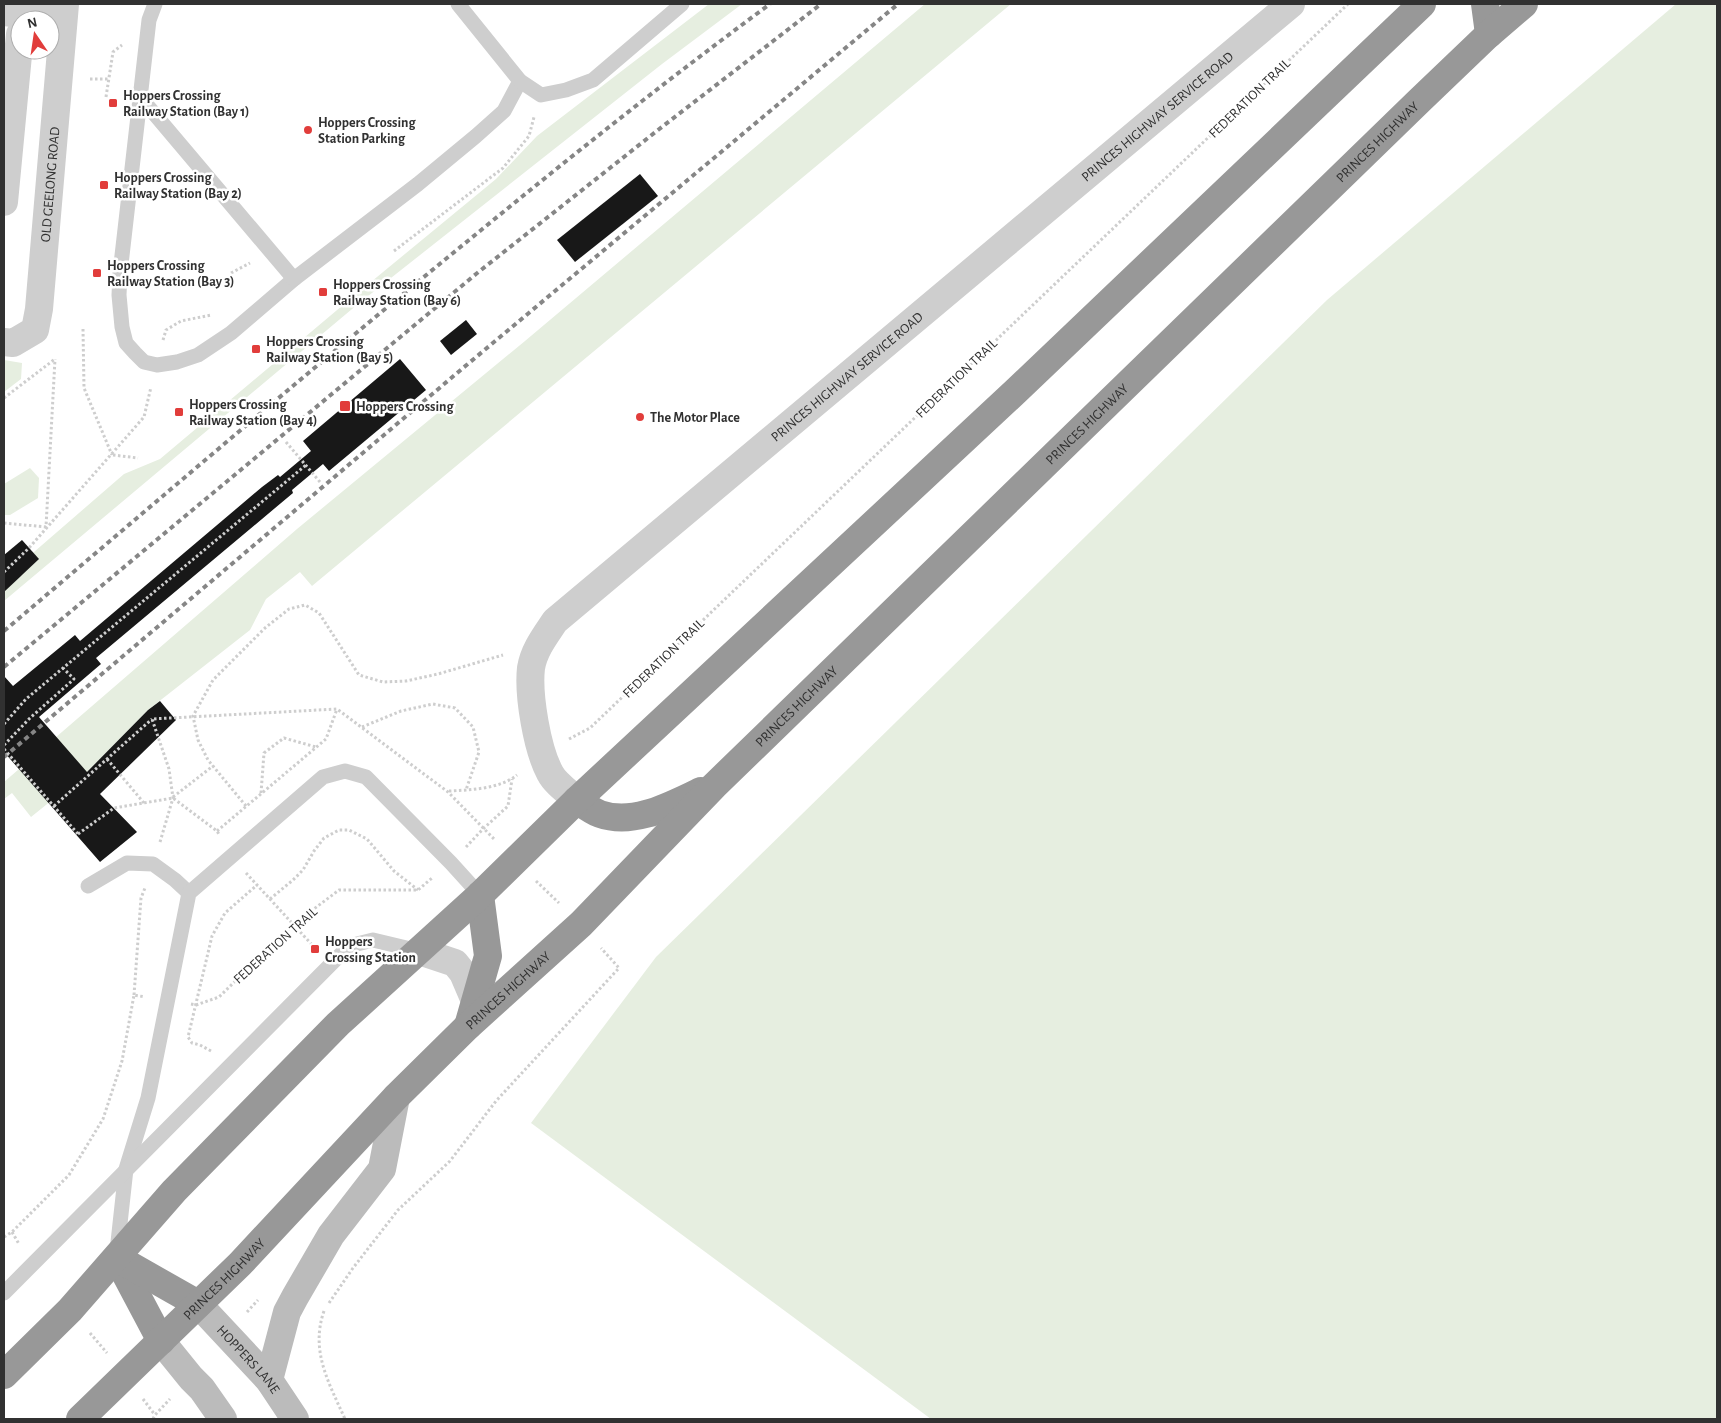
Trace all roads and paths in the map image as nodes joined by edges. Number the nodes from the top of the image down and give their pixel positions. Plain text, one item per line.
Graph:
1 (58, 4) edge
2 (65, 4) edge
3 (155, 4) edge
4 (458, 4) edge
5 (682, 4) edge
6 (1291, 4) edge
7 (1348, 4) edge
8 (1422, 4) edge
9 (1486, 4) edge
10 (1524, 4) edge
11 (40, 10) edge
12 (1489, 34) junction
13 (15, 60) edge
14 (520, 81) junction
15 (541, 95) junction
16 (141, 98) junction
17 (4, 202) edge
18 (394, 250) dead end
19 (253, 268) dead end
20 (231, 273) dead end
21 (294, 279) junction
22 (212, 315) dead end
23 (83, 328) dead end
24 (166, 330) dead end
25 (4, 342) edge
26 (55, 359) dead end
27 (144, 417) dead end
28 (286, 442) dead end
29 (112, 455) junction
30 (138, 458) dead end
31 (306, 464) junction
32 (320, 482) dead end
33 (4, 523) edge
34 (46, 527) junction
35 (4, 572) edge
36 (539, 644) junction
37 (63, 668) junction
38 (337, 709) junction
39 (193, 716) junction
40 (152, 719) junction
41 (4, 724) edge
42 (361, 727) junction
43 (4, 745) edge
44 (316, 747) junction
45 (4, 749) edge
46 (542, 754) junction
47 (107, 758) junction
48 (213, 766) junction
49 (512, 779) junction
50 (714, 786) junction
51 (466, 790) junction
52 (448, 792) junction
53 (261, 793) junction
54 (172, 798) junction
55 (576, 800) junction
56 (144, 803) dead end
57 (54, 806) junction
58 (246, 806) junction
59 (483, 829) junction
60 (217, 831) dead end
61 (78, 834) dead end
62 (516, 861) junction
63 (452, 863) junction
64 (153, 864) junction
65 (257, 885) dead end
66 (88, 886) dead end
67 (418, 890) junction
68 (189, 893) junction
69 (480, 895) junction
70 (270, 898) dead end
71 (581, 924) junction
72 (419, 951) junction
73 (134, 995) junction
74 (168, 1001) junction
75 (196, 1005) junction
76 (472, 1013) junction
77 (211, 1051) dead end
78 (396, 1098) junction
79 (126, 1170) junction
80 (4, 1237) edge
81 (117, 1258) junction
82 (4, 1293) edge
83 (198, 1304) junction
84 (161, 1341) junction
85 (4, 1375) edge
86 (269, 1380) junction
87 (155, 1415) dead end
88 (80, 1419) edge
89 (153, 1419) edge
90 (223, 1419) edge
91 (295, 1419) edge
92 (345, 1419) edge

1 - 11 street
2 - 25 street, OLD GEELONG ROAD
3 - 16 lane
4 - 14 lane
5 - 15 lane
6 - 36 street, PRINCES HIGHWAY SERVICE ROAD
7 - 46 path, FEDERATION TRAIL
8 - 55 highway
9 - 12 highway
10 - 12 highway, PRINCES HIGHWAY
12 - 50 highway, PRINCES HIGHWAY
13 - 17 street
14 - 15 lane
14 - 21 lane
15 - 18 path
16 - 21 lane
16 - 21 lane
19 - 20 path
22 - 24 path
23 - 29 path
26 - 34 path
27 - 29 path
28 - 31 path
29 - 30 path
29 - 34 path
31 - 32 path
31 - 37 path
33 - 34 path
34 - 35 path
36 - 39 path
36 - 46 street, PRINCES HIGHWAY SERVICE ROAD
37 - 41 path
37 - 43 path
38 - 39 path
38 - 42 path
38 - 44 path
39 - 40 path
39 - 48 path
40 - 47 path
40 - 54 path
42 - 51 path
42 - 52 path
44 - 53 path
44 - 53 path
45 - 57 path, bridge
46 - 49 path, FEDERATION TRAIL
46 - 55 street, PRINCES HIGHWAY SERVICE ROAD
47 - 56 path
47 - 57 path
48 - 54 path
48 - 58 path
49 - 51 path
49 - 59 path
50 - 55 highway
50 - 71 highway, PRINCES HIGHWAY
51 - 52 path
52 - 59 path
53 - 58 path
54 - 64 path
55 - 62 highway
57 - 61 path, bridge
58 - 60 path
59 - 62 path
59 - 63 path
62 - 69 highway
62 - 71 path
63 - 67 path
63 - 68 lane
63 - 69 lane
64 - 66 lane
64 - 68 lane
64 - 73 path
65 - 75 path
67 - 70 path
67 - 75 path, FEDERATION TRAIL
68 - 74 lane
69 - 72 highway
69 - 76 highway
71 - 76 highway, PRINCES HIGHWAY
71 - 92 path
72 - 76 street
72 - 79 lane
72 - 81 highway
73 - 74 path, FEDERATION TRAIL
73 - 80 path
74 - 75 path, FEDERATION TRAIL
74 - 79 lane
75 - 77 path
76 - 78 highway, PRINCES HIGHWAY
78 - 83 highway, PRINCES HIGHWAY
78 - 86 street
79 - 81 lane
79 - 82 lane
81 - 83 highway
81 - 84 highway
81 - 85 highway
83 - 84 highway, PRINCES HIGHWAY
83 - 86 street, HOPPERS LANE
84 - 88 highway, PRINCES HIGHWAY
84 - 90 street
86 - 91 street, HOPPERS LANE
87 - 89 path

